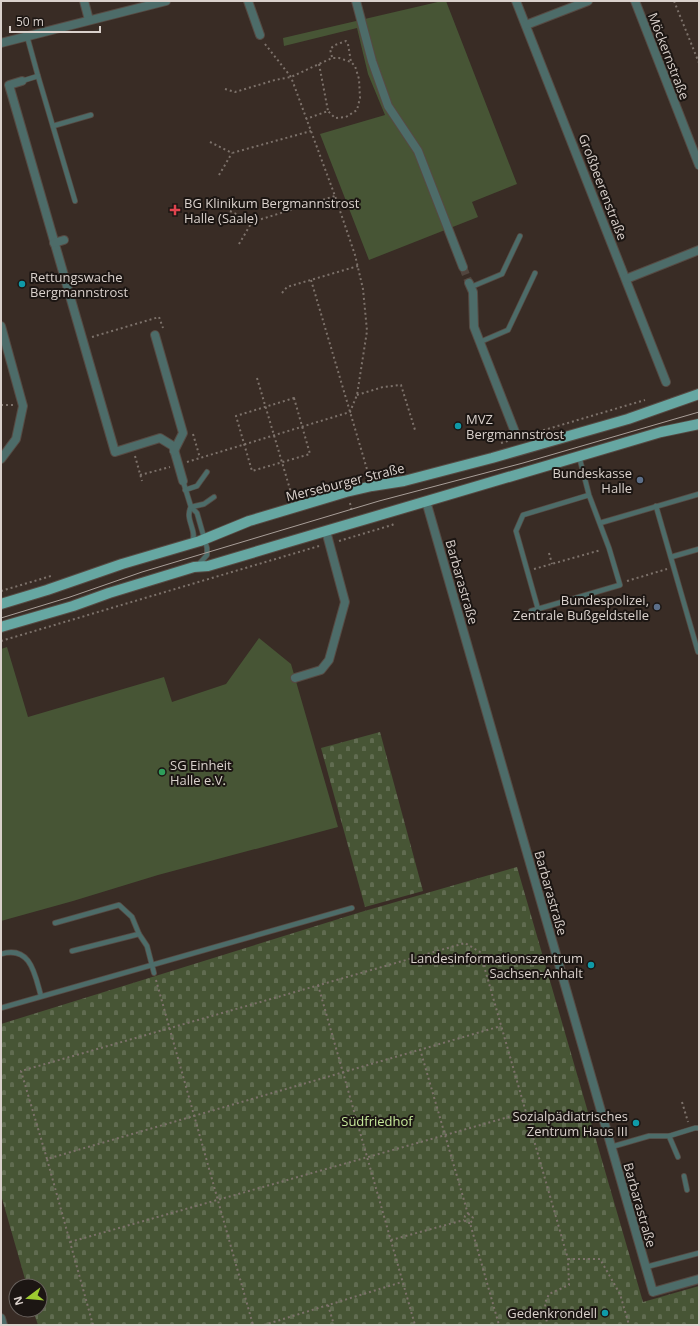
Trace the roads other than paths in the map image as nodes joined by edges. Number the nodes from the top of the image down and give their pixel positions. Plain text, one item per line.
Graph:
1 (84, 1) edge
2 (166, 1) edge
3 (248, 1) edge
4 (356, 1) edge
5 (516, 1) edge
6 (588, 1) edge
7 (635, 1) edge
8 (89, 20) junction
9 (526, 25) junction
10 (260, 35) road end
11 (27, 36) junction
12 (1, 43) edge
13 (38, 76) junction
14 (22, 81) joint
15 (91, 115) dead end
16 (53, 126) junction
17 (699, 165) edge
18 (75, 201) dead end
19 (520, 236) dead end
20 (64, 240) dead end
21 (54, 243) junction
22 (699, 250) edge
23 (463, 267) tunnel mouth
24 (534, 272) dead end
25 (626, 279) junction
26 (470, 285) joint
27 (1, 326) edge
28 (155, 335) dead end
29 (480, 342) junction
30 (666, 382) dead end
31 (699, 394) edge
32 (699, 424) edge
33 (516, 432) dead end
34 (174, 451) junction
35 (580, 456) junction
36 (1, 459) edge
37 (207, 472) dead end
38 (183, 481) joint
39 (185, 490) junction
40 (699, 494) edge
41 (589, 495) junction
42 (214, 497) dead end
43 (426, 501) junction
44 (656, 506) junction
45 (190, 507) junction
46 (600, 523) junction
47 (326, 531) junction
48 (205, 539) junction
49 (190, 544) junction
50 (699, 549) edge
51 (671, 557) junction
52 (194, 567) junction
53 (1, 604) edge
54 (538, 609) junction
55 (531, 611) dead end
56 (1, 627) edge
57 (699, 651) edge
58 (295, 678) dead end
59 (352, 908) dead end
60 (55, 923) dead end
61 (139, 934) junction
62 (72, 951) dead end
63 (1, 954) edge
64 (152, 965) junction
65 (154, 973) road end
66 (41, 996) junction
67 (1, 1008) edge
68 (699, 1128) edge
69 (669, 1136) junction
70 (611, 1147) junction
71 (678, 1157) dead end
72 (684, 1176) dead end
73 (687, 1190) dead end
74 (699, 1253) edge
75 (646, 1267) junction
76 (699, 1279) edge
77 (1, 1318) edge
78 (3, 1325) edge

1 - 8 street
2 - 8 street
3 - 10 street
4 - 23 street
5 - 9 street, Großbeerenstraße
6 - 9 street
7 - 17 street, Möckernstraße
8 - 11 street
9 - 25 street, Großbeerenstraße
11 - 12 street
11 - 13 lane
13 - 14 lane
13 - 16 lane
14 - 21 street
15 - 16 lane
16 - 18 lane
19 - 26 lane
20 - 21 street
21 - 34 street
22 - 25 street
24 - 29 lane
25 - 30 street, Großbeerenstraße
26 - 29 street
27 - 36 street
28 - 34 street
29 - 33 street
31 - 48 main road, Merseburger Straße
32 - 35 main road
34 - 38 street
35 - 41 lane
35 - 43 main road
37 - 39 lane
38 - 39 lane
39 - 45 lane
40 - 44 lane
41 - 46 lane
41 - 54 lane
42 - 45 lane
43 - 47 main road
43 - 70 street, Barbarastraße
44 - 46 lane
44 - 51 lane
45 - 48 lane
45 - 49 lane
46 - 54 lane
47 - 52 main road
47 - 58 street
48 - 49 main road, Merseburger Straße
48 - 52 lane
49 - 53 main road, Merseburger Straße
50 - 51 lane
51 - 57 lane
52 - 56 main road
54 - 55 lane
59 - 64 lane
60 - 61 lane
61 - 62 lane
61 - 64 lane
63 - 66 lane
64 - 65 lane
64 - 66 lane
66 - 67 lane
68 - 69 lane
69 - 70 lane
69 - 71 lane
70 - 75 street, Barbarastraße
72 - 73 lane
74 - 75 lane
75 - 76 street, Barbarastraße
77 - 78 street

